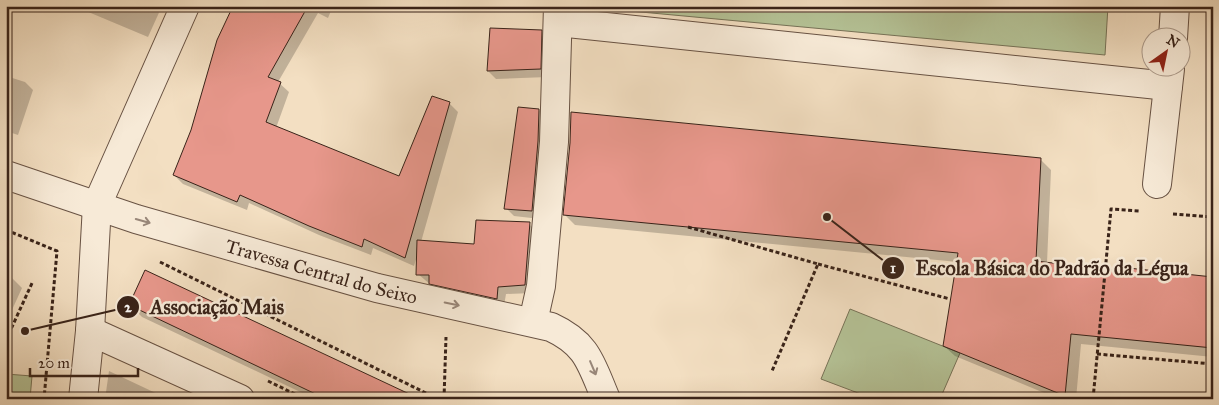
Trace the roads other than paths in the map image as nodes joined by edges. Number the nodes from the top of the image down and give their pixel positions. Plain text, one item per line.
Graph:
1 (185, 6) edge
2 (1175, 6) edge
3 (558, 14) edge
4 (1174, 28) edge
5 (1142, 74) edge
6 (1169, 78) edge
7 (6, 175) edge
8 (1157, 184) road end
9 (97, 205) junction
10 (533, 322) junction
11 (90, 331) junction
12 (83, 399) edge
13 (240, 399) edge
14 (606, 399) edge

1 - 9 street
2 - 4 street
3 - 5 street
3 - 10 street
6 - 8 street
7 - 9 street, Travessa Central do Seixo
9 -> 10 street, Travessa Central do Seixo
9 - 11 street
10 -> 14 street, Travessa Central do Seixo
11 - 12 street
11 - 13 street

